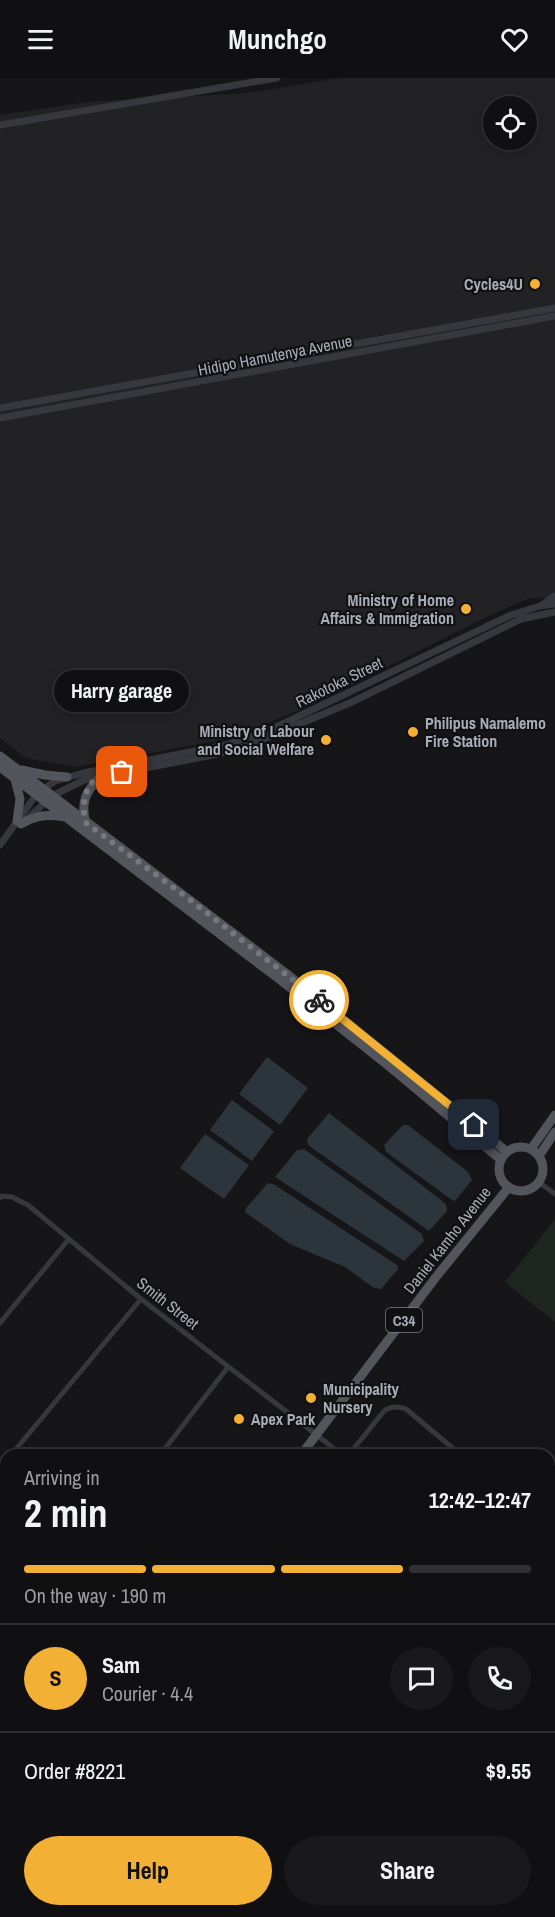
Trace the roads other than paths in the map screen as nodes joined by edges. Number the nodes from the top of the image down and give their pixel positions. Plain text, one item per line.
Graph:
1 (277, 78) edge
2 (0, 125) edge
3 (555, 308) edge
4 (555, 316) edge
5 (0, 408) edge
6 (0, 418) edge
7 (555, 596) edge
8 (555, 604) edge
9 (540, 606) junction
10 (555, 612) edge
11 (0, 756) edge
12 (0, 767) edge
13 (14, 767) junction
14 (102, 776) junction
15 (67, 777) junction
16 (15, 779) junction
17 (40, 791) junction
18 (48, 798) junction
19 (67, 818) junction
20 (19, 823) junction
21 (86, 823) junction
22 (0, 845) edge
23 (555, 1115) edge
24 (555, 1132) edge
25 (535, 1152) junction
26 (503, 1155) junction
27 (539, 1182) junction
28 (509, 1187) junction
29 (555, 1194) edge
30 (1, 1197) edge
31 (68, 1240) junction
32 (141, 1299) junction
33 (0, 1323) edge
34 (228, 1367) junction
35 (316, 1436) junction
36 (16, 1449) edge
37 (165, 1449) edge
38 (306, 1449) edge
39 (335, 1449) edge
40 (353, 1449) edge
41 (454, 1449) edge

1 - 2 street
3 - 5 street, Hidipo Hamutenya Avenue
4 - 6 street, Hidipo Hamutenya Avenue
7 - 9 street
8 - 9 street, Rakotoka Street
9 - 15 street, Rakotoka Street
10 - 14 street, Rakotoka Street
11 - 13 main road
12 - 16 main road
13 - 15 main road
13 - 17 main road
14 - 18 street, Rakotoka Street
14 - 21 main road
15 - 17 street, Rakotoka Street
16 - 17 main road
16 - 20 main road
17 - 18 main road
17 - 20 street, Rakotoka Street
18 - 19 main road
18 - 20 street, Rakotoka Street
18 - 21 main road
19 - 20 main road
19 - 26 main road
20 - 22 street, Rakotoka Street
21 - 26 main road
23 - 25 main road
24 - 25 main road
25 - 26 main road
25 - 27 main road
26 - 28 main road, Daniel Kamho Avenue
27 - 28 main road, Daniel Kamho Avenue
27 - 29 street
28 - 35 main road, Daniel Kamho Avenue / C34
30 - 31 street, Smith Street
31 - 32 street, Smith Street
31 - 33 street
32 - 34 street, Smith Street
32 - 36 street
34 - 35 street, Smith Street
34 - 37 street
35 - 38 main road, Daniel Kamho Avenue / C34
35 - 39 street, Smith Street
40 - 41 street, Smith Street

